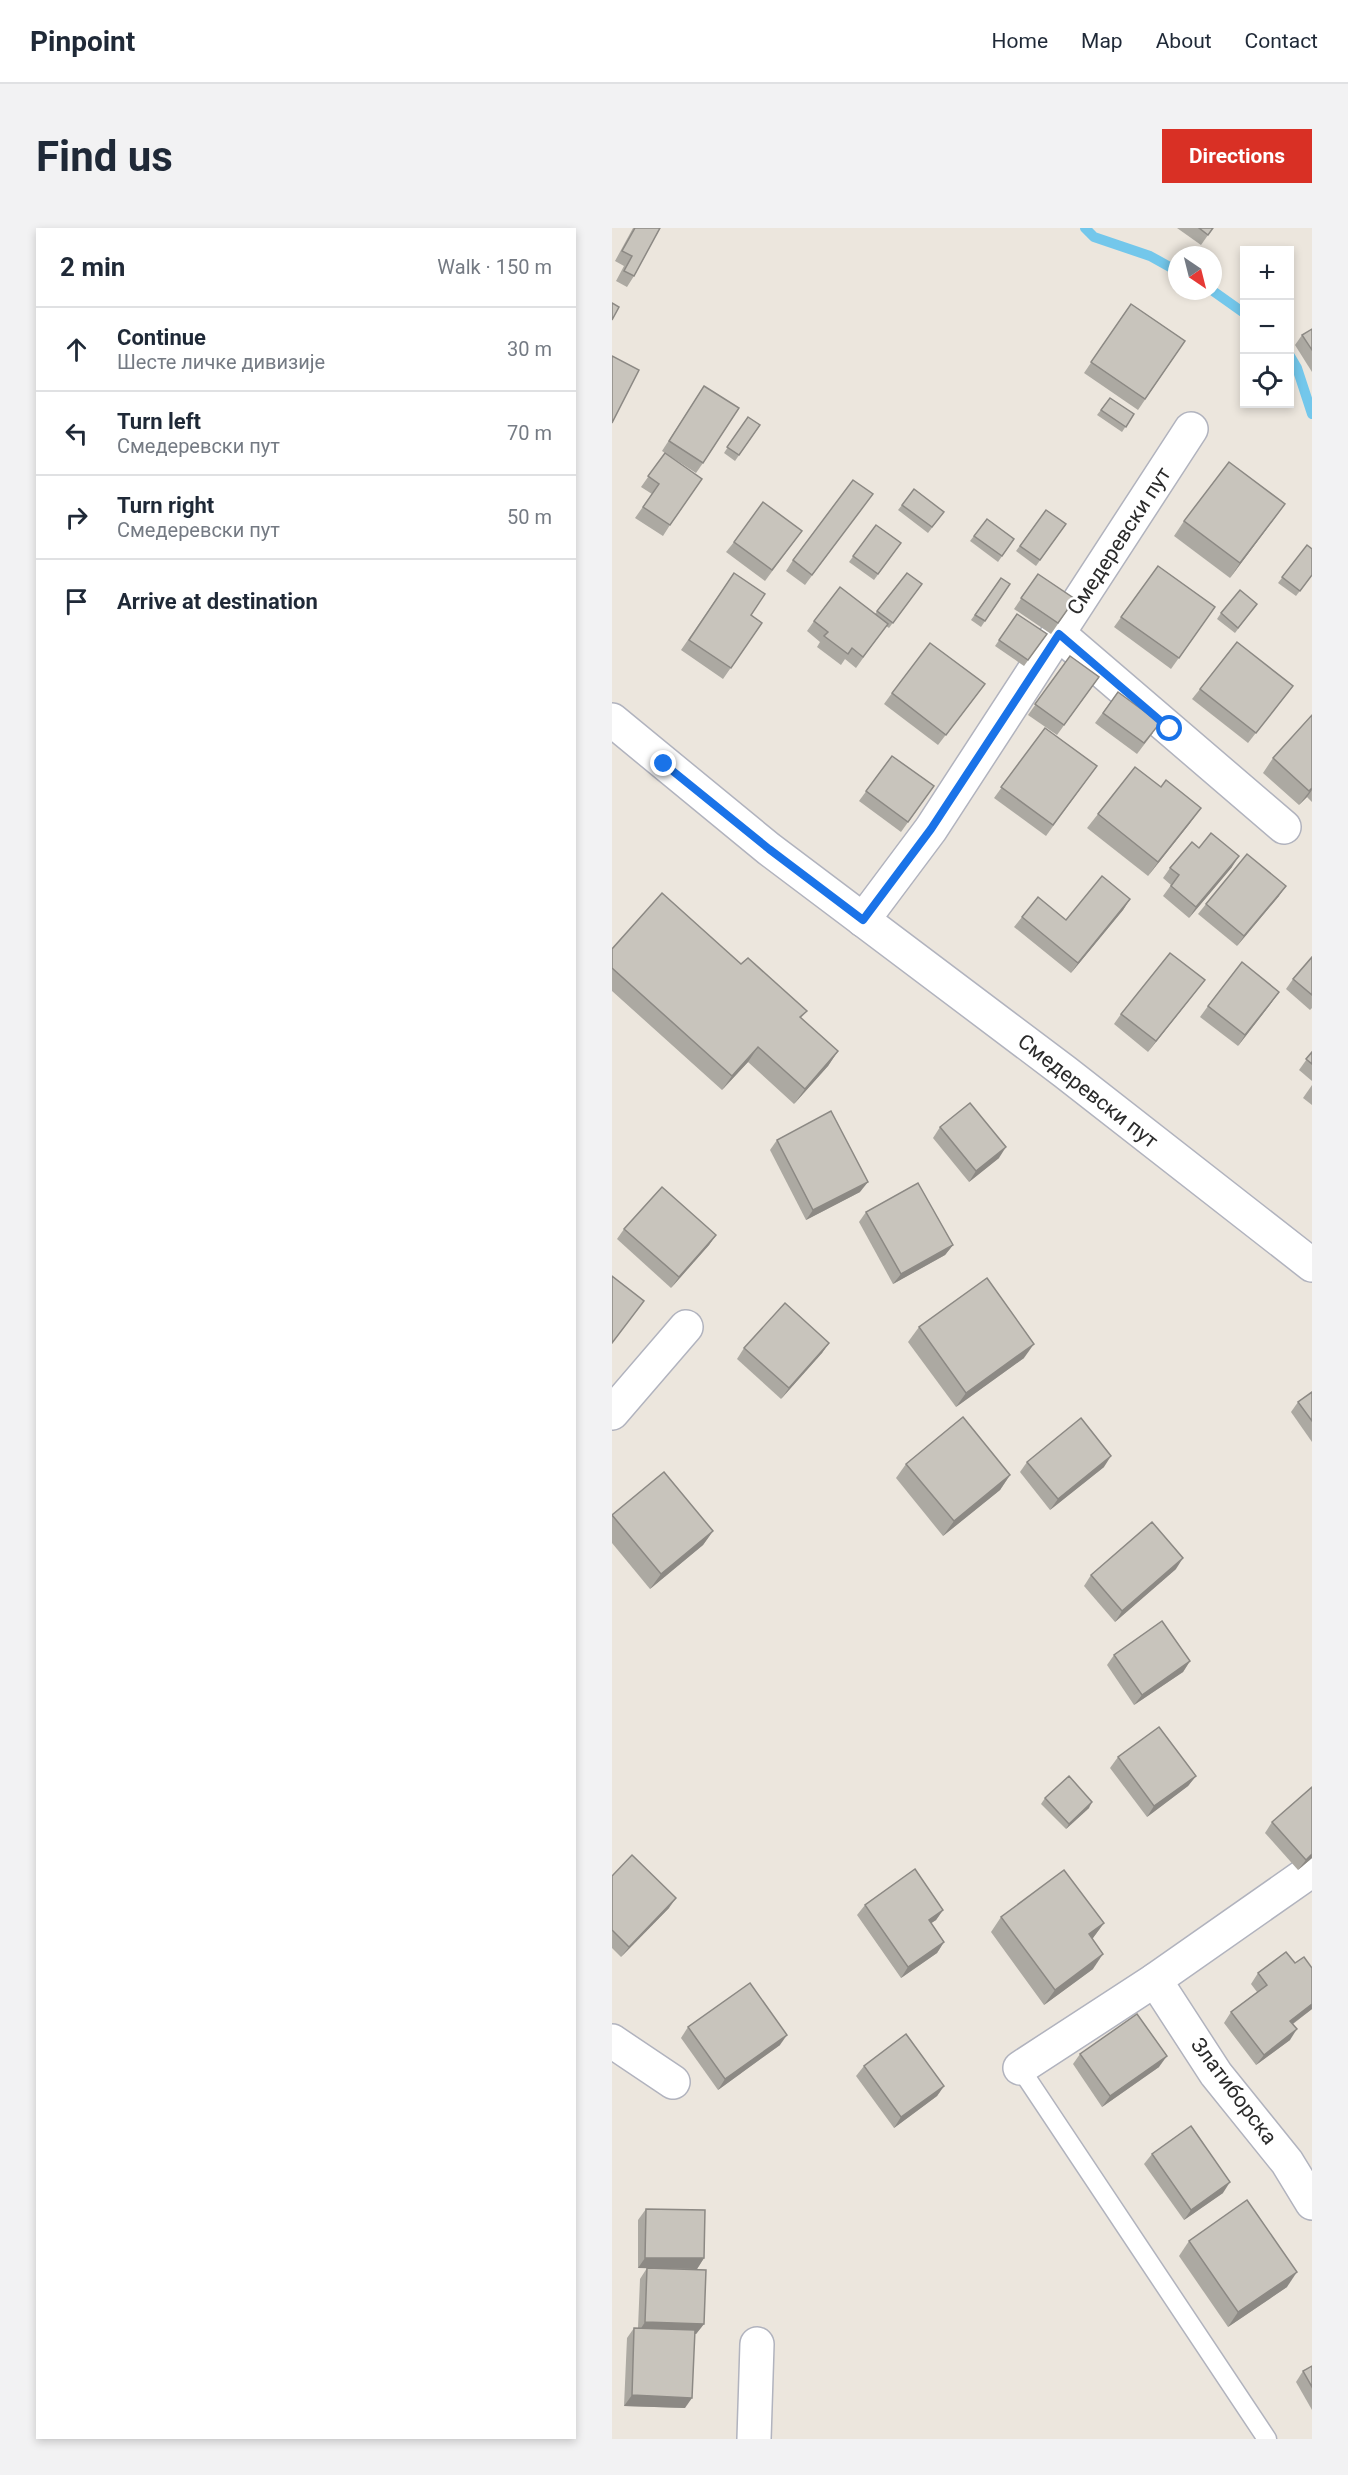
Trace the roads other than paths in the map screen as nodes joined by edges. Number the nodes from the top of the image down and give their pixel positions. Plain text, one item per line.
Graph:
1 (1191, 429) dead end
2 (1059, 634) junction
3 (612, 720) edge
4 (1284, 827) dead end
5 (863, 920) junction
6 (1312, 1265) edge
7 (686, 1327) dead end
8 (612, 1413) edge
9 (1312, 1870) edge
10 (1155, 1980) junction
11 (612, 2041) edge
12 (1020, 2068) joint
13 (673, 2082) dead end
14 (1312, 2203) edge
15 (757, 2344) dead end
16 (754, 2439) edge
17 (1267, 2439) edge

1 - 2 street, Смедеревски пут
2 - 4 street
2 - 5 street, Смедеревски пут
3 - 5 street, Смедеревски пут
5 - 6 street, Смедеревски пут
7 - 8 street
9 - 10 street
10 - 12 street
10 - 14 street, Златиборска
11 - 13 street
12 - 17 lane
15 - 16 street

